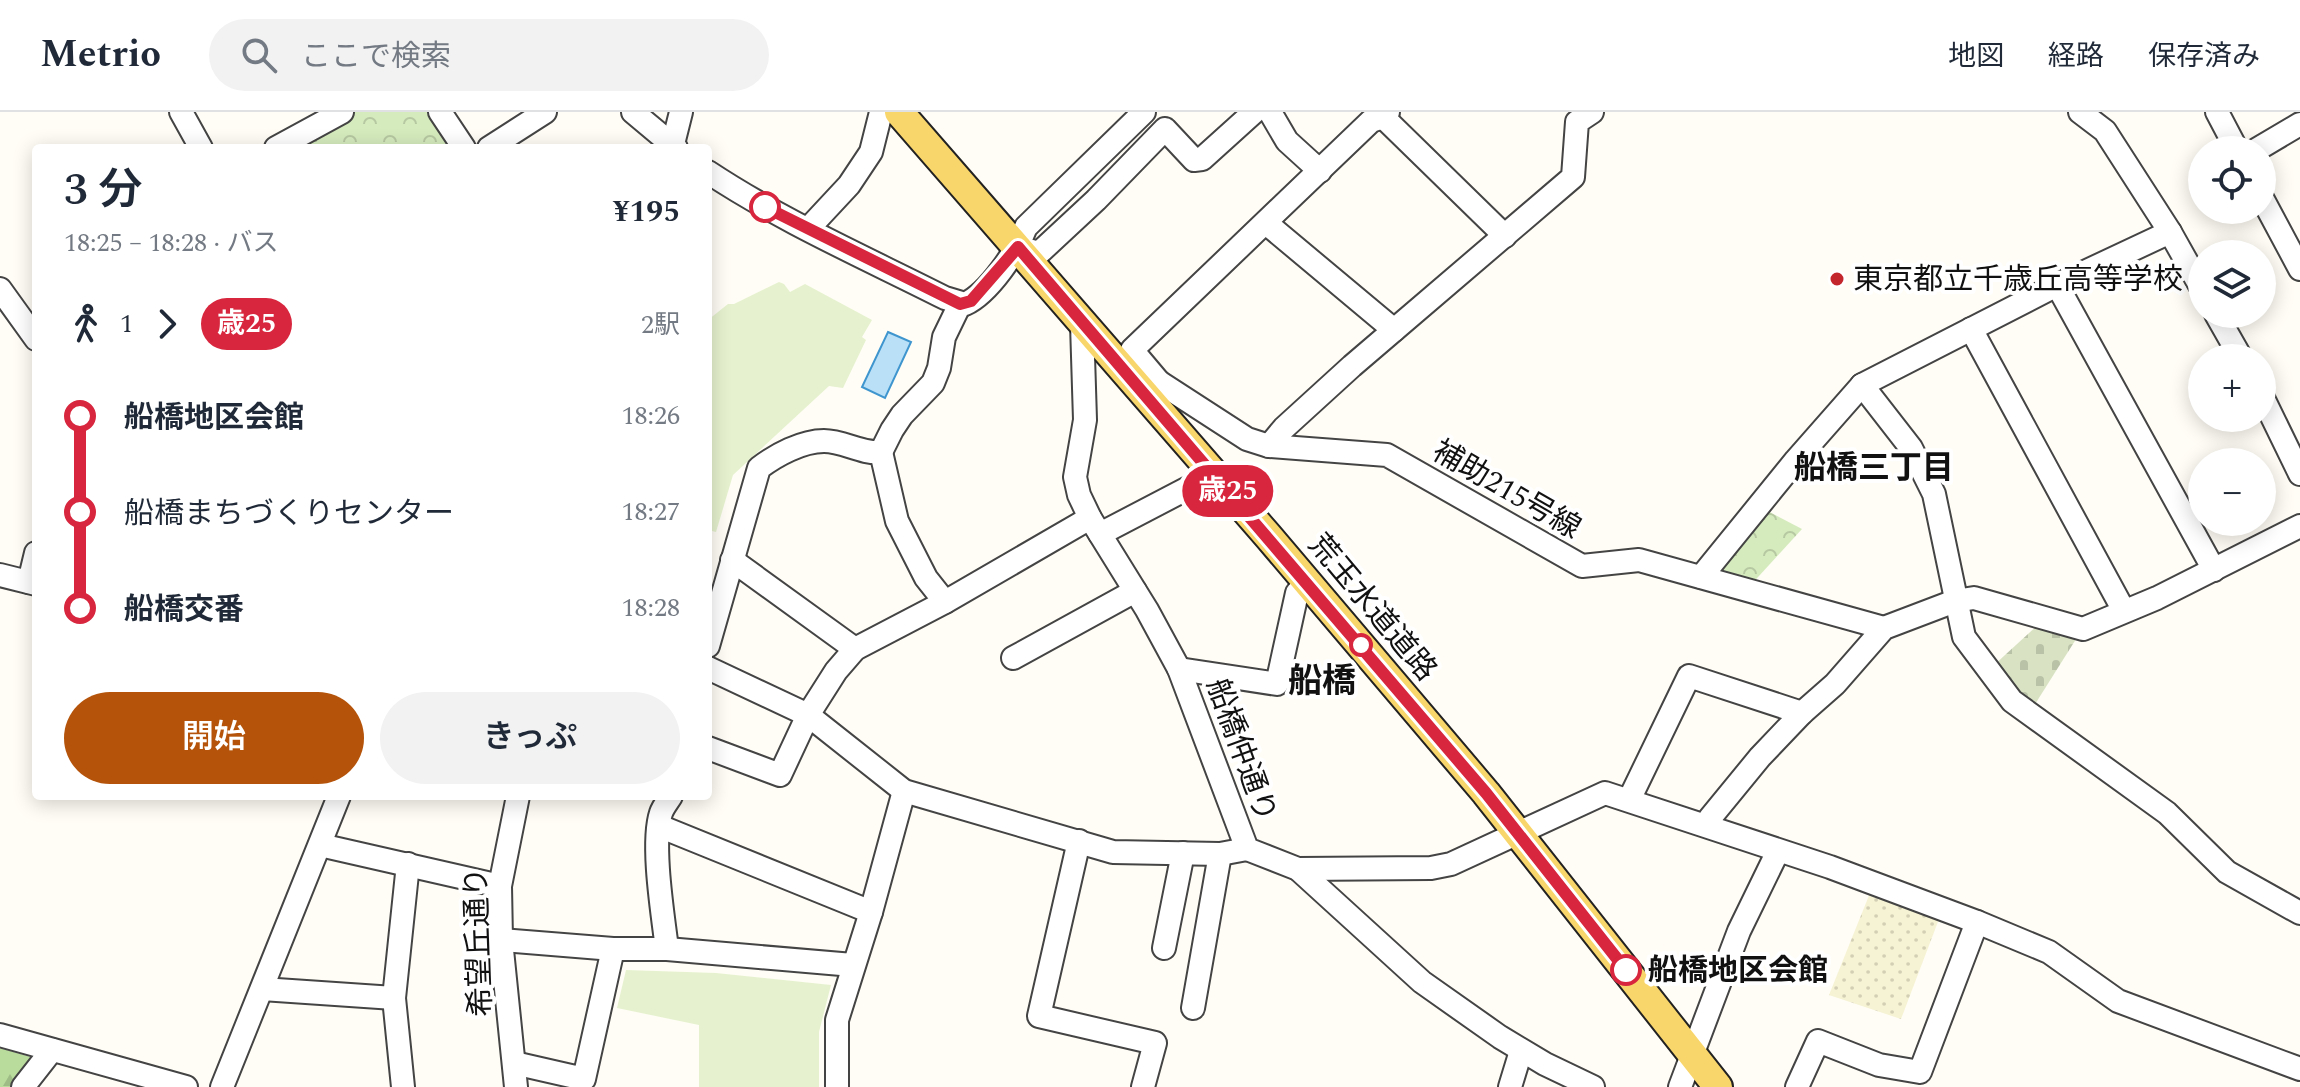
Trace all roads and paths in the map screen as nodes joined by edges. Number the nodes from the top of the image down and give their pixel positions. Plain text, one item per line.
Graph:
1 (181, 112) edge
2 (440, 112) edge
3 (545, 112) edge
4 (633, 112) edge
5 (681, 112) edge
6 (881, 112) edge
7 (899, 112) edge
8 (1144, 112) edge
9 (1254, 112) edge
10 (1270, 112) edge
11 (1592, 112) edge
12 (2080, 112) edge
13 (2217, 112) edge
14 (341, 113) edge
15 (1386, 115) edge
16 (2300, 124) edge
17 (2230, 136) edge
18 (2276, 138) edge
19 (199, 144) edge
20 (283, 144) edge
21 (461, 144) edge
22 (495, 144) edge
23 (670, 144) edge
24 (675, 144) edge
25 (1320, 171) junction
26 (712, 175) edge
27 (1266, 223) junction
28 (2276, 224) edge
29 (808, 229) junction
30 (2170, 232) junction
31 (1505, 236) junction
32 (1018, 247) junction
33 (2188, 264) edge
34 (2300, 269) edge
35 (2057, 285) junction
36 (0, 289) edge
37 (960, 304) junction
38 (1082, 324) junction
39 (1971, 329) junction
40 (1394, 330) junction
41 (32, 333) edge
42 (1124, 357) junction
43 (1862, 385) junction
44 (1152, 389) junction
45 (2276, 425) edge
46 (1269, 446) junction
47 (881, 452) junction
48 (2300, 474) edge
49 (1213, 475) junction
50 (1095, 526) junction
51 (2300, 526) edge
52 (732, 560) junction
53 (2214, 570) junction
54 (0, 575) edge
55 (1701, 577) junction
56 (1307, 582) junction
57 (32, 583) edge
58 (1135, 591) junction
59 (1955, 601) junction
60 (945, 602) junction
61 (2124, 611) junction
62 (1884, 628) junction
63 (712, 632) edge
64 (855, 649) junction
65 (1013, 658) dead end
66 (1179, 669) junction
67 (712, 670) edge
68 (1802, 713) junction
69 (808, 715) junction
70 (712, 750) edge
71 (904, 791) junction
72 (337, 800) edge
73 (517, 800) edge
74 (669, 800) edge
75 (1629, 800) junction
76 (659, 826) junction
77 (1708, 826) junction
78 (1518, 835) junction
79 (1079, 841) junction
80 (320, 845) junction
81 (1247, 849) junction
82 (1778, 851) junction
83 (1183, 853) junction
84 (1220, 854) junction
85 (408, 864) junction
86 (1298, 869) junction
87 (500, 886) junction
88 (871, 912) junction
89 (2300, 913) edge
90 (1977, 922) junction
91 (501, 940) junction
92 (1164, 948) dead end
93 (613, 949) junction
94 (667, 949) junction
95 (853, 965) junction
96 (262, 989) junction
97 (394, 998) junction
98 (1193, 1008) dead end
99 (0, 1035) edge
100 (52, 1050) junction
101 (1521, 1051) junction
102 (1693, 1054) junction
103 (514, 1063) junction
104 (2300, 1069) edge
105 (23, 1087) edge
106 (186, 1087) edge
107 (222, 1087) edge
108 (403, 1087) edge
109 (516, 1087) edge
110 (837, 1087) edge
111 (1143, 1087) edge
112 (1510, 1087) edge
113 (1593, 1087) edge
114 (1680, 1087) edge
115 (1718, 1087) edge
116 (1797, 1087) edge

1 - 19 street
2 - 21 street
3 - 22 street
4 - 23 street
5 - 24 street
6 - 29 street
7 - 32 main road, 荒玉水道道路
8 - 32 street
9 - 32 street
10 - 25 street
11 - 31 street
12 - 30 street
13 - 17 street
14 - 20 street
15 - 25 street
15 - 31 street
16 - 18 street
25 - 27 street
26 - 29 street
27 - 40 street
27 - 42 street
28 - 34 street
29 - 37 street
30 - 33 street
30 - 35 street
31 - 40 street
32 - 37 street
32 - 38 main road, 荒玉水道道路
35 - 39 street
35 - 53 street
36 - 41 street
37 - 47 street
38 - 42 main road, 荒玉水道道路
38 - 50 street, 船橋仲通り
39 - 43 street
39 - 61 street
40 - 46 street
42 - 44 main road, 荒玉水道道路
43 - 55 street
43 - 59 street
44 - 46 street, 補助215号線
44 - 49 main road, 荒玉水道道路
45 - 48 street
46 - 55 street, 補助215号線
47 - 52 street
47 - 60 street
49 - 50 street
49 - 56 main road, 荒玉水道道路
50 - 58 street, 船橋仲通り
50 - 60 street
51 - 53 street
52 - 63 street
52 - 64 street
53 - 61 street
54 - 57 street
55 - 62 street, 補助215号線
56 - 66 street
56 - 78 main road, 荒玉水道道路
58 - 65 street
58 - 66 street, 船橋仲通り
59 - 61 street
59 - 62 street
59 - 89 street
60 - 64 street
62 - 68 street
64 - 69 street
66 - 81 street, 船橋仲通り
67 - 69 street
68 - 75 street
68 - 77 street
69 - 70 street
69 - 71 street
71 - 79 street
71 - 88 street
72 - 80 street
73 - 87 street, 希望丘通り
74 - 76 street
75 - 77 street
75 - 78 street
76 - 88 street
76 - 94 street
77 - 82 street
78 - 86 street
78 - 102 main road, 荒玉水道道路
79 - 83 street
79 - 111 street
80 - 85 street
80 - 96 street
81 - 84 street
81 - 86 street, 船橋仲通り
82 - 90 street
82 - 102 street
83 - 84 street
83 - 92 street
84 - 98 street
85 - 87 street
85 - 97 street
86 - 101 street, 船橋仲通り
87 - 91 street, 希望丘通り
88 - 95 street
90 - 104 street
90 - 116 street
91 - 93 street
91 - 103 street, 希望丘通り
93 - 94 street
93 - 103 street
94 - 95 street
95 - 110 street
96 - 97 street
96 - 107 street
97 - 108 street
99 - 100 street
100 - 105 street
100 - 106 street
101 - 112 street
101 - 113 street, 船橋仲通り
102 - 114 street
102 - 115 main road, 荒玉水道道路
103 - 109 street, 希望丘通り

